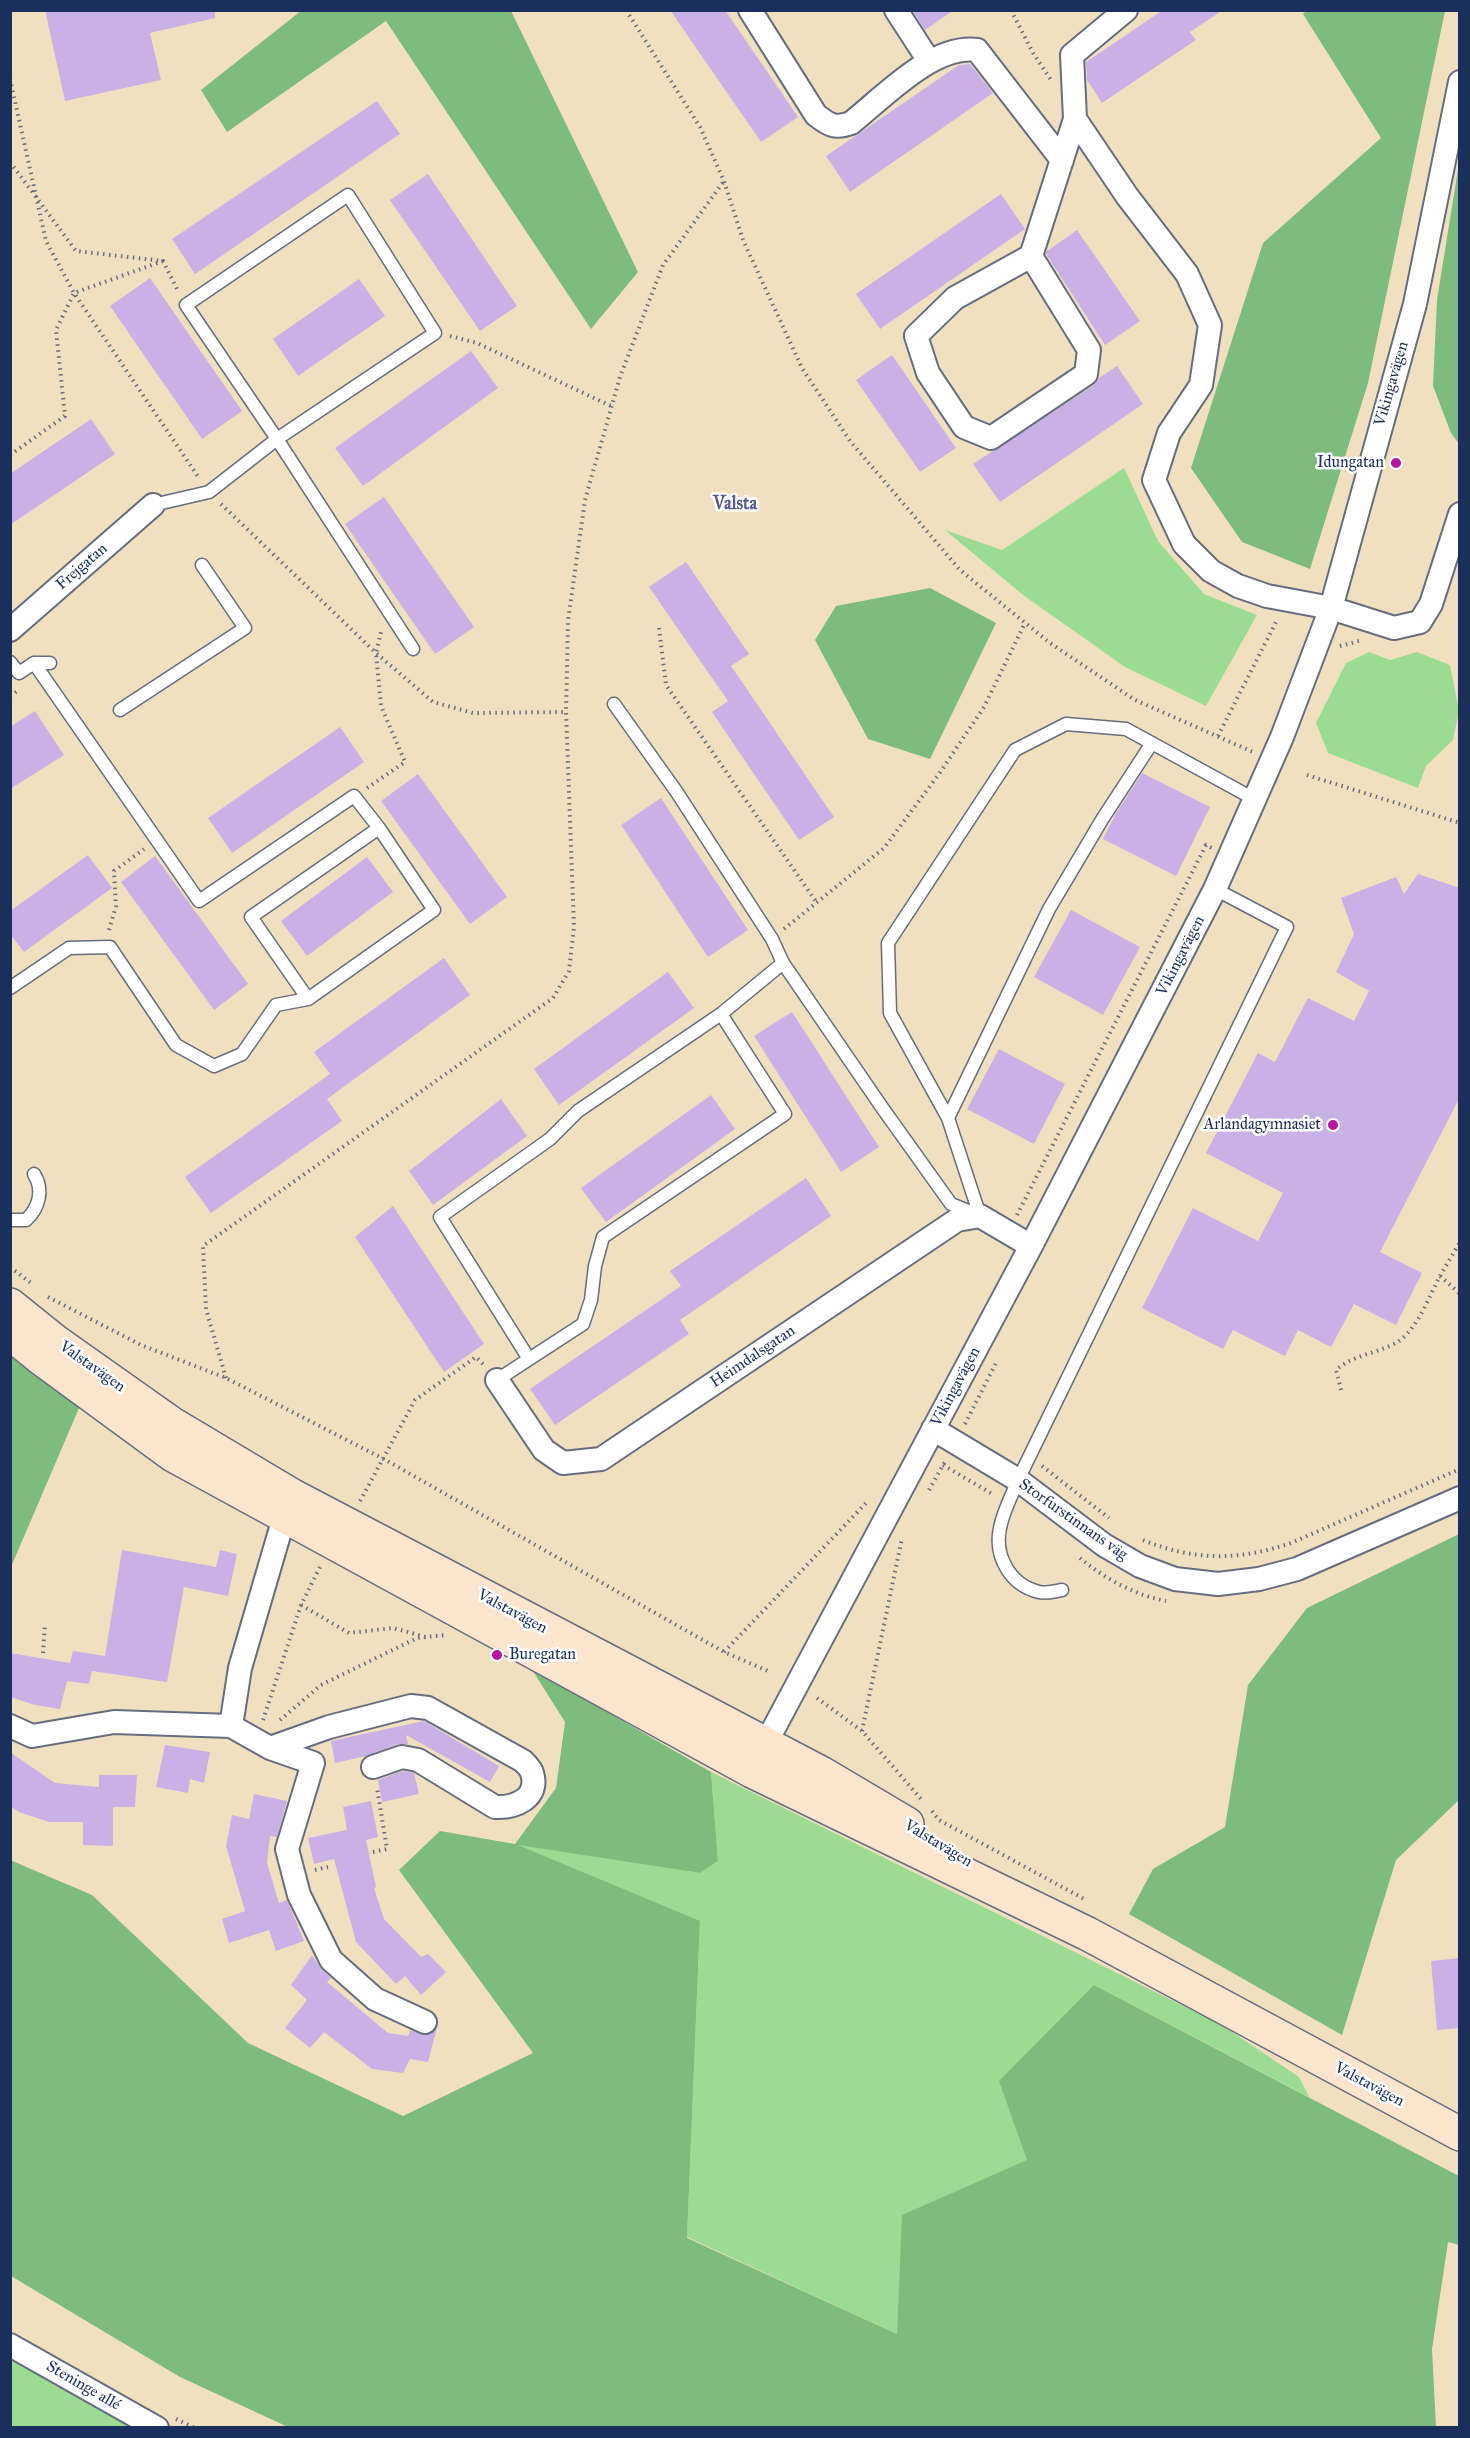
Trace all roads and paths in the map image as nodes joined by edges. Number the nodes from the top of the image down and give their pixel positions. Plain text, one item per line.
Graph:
1 (626, 10) edge
2 (750, 10) edge
3 (896, 10) edge
4 (1011, 10) edge
5 (1126, 10) edge
6 (929, 61) junction
7 (1051, 81) dead end
8 (1460, 82) edge
9 (1076, 119) junction
10 (1062, 160) junction
11 (10, 162) edge
12 (724, 181) junction
13 (1031, 256) junction
14 (163, 261) junction
15 (186, 305) junction
16 (435, 333) junction
17 (611, 406) junction
18 (277, 439) junction
19 (10, 455) edge
20 (153, 504) joint
21 (1460, 514) edge
22 (202, 565) dead end
23 (1286, 600) junction
24 (386, 608) junction
25 (1330, 608) junction
26 (1025, 623) junction
27 (659, 628) dead end
28 (10, 630) edge
29 (413, 649) dead end
30 (10, 662) edge
31 (34, 663) junction
32 (50, 663) dead end
33 (614, 704) dead end
34 (120, 710) dead end
35 (1218, 736) junction
36 (1152, 743) junction
37 (1257, 754) dead end
38 (1307, 775) dead end
39 (354, 796) junction
40 (1256, 800) junction
41 (1460, 823) edge
42 (379, 828) junction
43 (156, 840) junction
44 (1215, 889) junction
45 (817, 903) junction
46 (772, 939) junction
47 (103, 948) junction
48 (783, 963) junction
49 (10, 988) edge
50 (308, 999) junction
51 (721, 1014) junction
52 (948, 1118) junction
53 (34, 1174) dead end
54 (980, 1216) junction
55 (10, 1220) edge
56 (1460, 1242) edge
57 (1032, 1246) junction
58 (10, 1267) edge
59 (1440, 1276) junction
60 (44, 1294) dead end
61 (1460, 1294) edge
62 (23, 1296) edge
63 (10, 1333) edge
64 (529, 1359) junction
65 (226, 1378) junction
66 (497, 1380) junction
67 (1341, 1390) dead end
68 (966, 1421) dead end
69 (975, 1427) dead end
70 (933, 1429) junction
71 (382, 1458) junction
72 (1029, 1458) junction
73 (1460, 1469) edge
74 (1018, 1480) junction
75 (1460, 1498) edge
76 (288, 1505) junction
77 (355, 1510) dead end
78 (1114, 1522) dead end
79 (903, 1537) dead end
80 (1137, 1537) dead end
81 (320, 1567) dead end
82 (1062, 1590) dead end
83 (301, 1605) junction
84 (45, 1624) dead end
85 (450, 1635) dead end
86 (426, 1637) junction
87 (43, 1653) dead end
88 (768, 1671) dead end
89 (817, 1698) dead end
90 (10, 1726) edge
91 (231, 1726) junction
92 (862, 1731) junction
93 (264, 1744) junction
94 (759, 1757) junction
95 (373, 1767) joint
96 (373, 1852) dead end
97 (1092, 1919) junction
98 (425, 2022) dead end
99 (1460, 2134) edge
100 (10, 2345) edge
101 (157, 2427) edge

1 - 12 path
2 - 6 street
3 - 6 street
4 - 7 path
5 - 9 street
6 - 10 street
8 - 25 street, Vikingavägen
9 - 10 street
9 - 23 street
10 - 13 street
11 - 14 path
12 - 17 path
12 - 26 path
13 - 13 street
14 - 15 path
14 - 19 path
15 - 16 lane
15 - 18 lane
16 - 17 path
16 - 18 lane
17 - 65 path
18 - 20 lane
18 - 24 lane
20 - 28 street, Frejgatan
21 - 25 street
22 - 34 lane
23 - 25 street
23 - 35 path
24 - 29 lane
24 - 39 path
25 - 40 street, Vikingavägen
26 - 35 path
26 - 45 path
27 - 45 path
30 - 31 lane
31 - 32 lane
31 - 43 lane
33 - 46 lane
35 - 37 path
36 - 40 lane
36 - 52 lane
36 - 52 lane
38 - 41 path
39 - 42 lane
39 - 43 lane
40 - 44 street, Vikingavägen
42 - 50 lane
42 - 50 lane
43 - 47 path
44 - 57 street, Vikingavägen
44 - 72 lane
45 - 46 path
46 - 48 lane
47 - 49 lane
47 - 50 lane
48 - 51 lane
48 - 54 lane
51 - 64 lane
51 - 64 lane
52 - 54 lane
53 - 55 lane
54 - 57 street
54 - 66 street, Heimdalsgatan
56 - 59 path
57 - 70 street, Vikingavägen
58 - 62 path
59 - 61 path
59 - 67 path
60 - 65 path
62 - 76 street, Valstavägen
63 - 76 street, Valstavägen
64 - 66 lane
65 - 71 path
66 - 71 path
68 - 69 path
70 - 74 street, Storfurstinnans väg
70 - 94 street, Vikingavägen
71 - 77 path
71 - 88 path
72 - 74 lane
72 - 78 path
73 - 80 path
74 - 75 street, Storfurstinnans väg
74 - 82 lane
76 - 91 street
76 - 94 street, Valstavägen
79 - 92 path
81 - 83 path
83 - 86 path
83 - 93 path
84 - 87 path
85 - 86 path
86 - 93 path
89 - 92 path
90 - 91 street
91 - 93 street
92 - 97 path
93 - 95 street
93 - 98 street
94 - 97 street, Valstavägen
95 - 96 path
97 - 99 street, Valstavägen
100 - 101 street, Steninge allé

